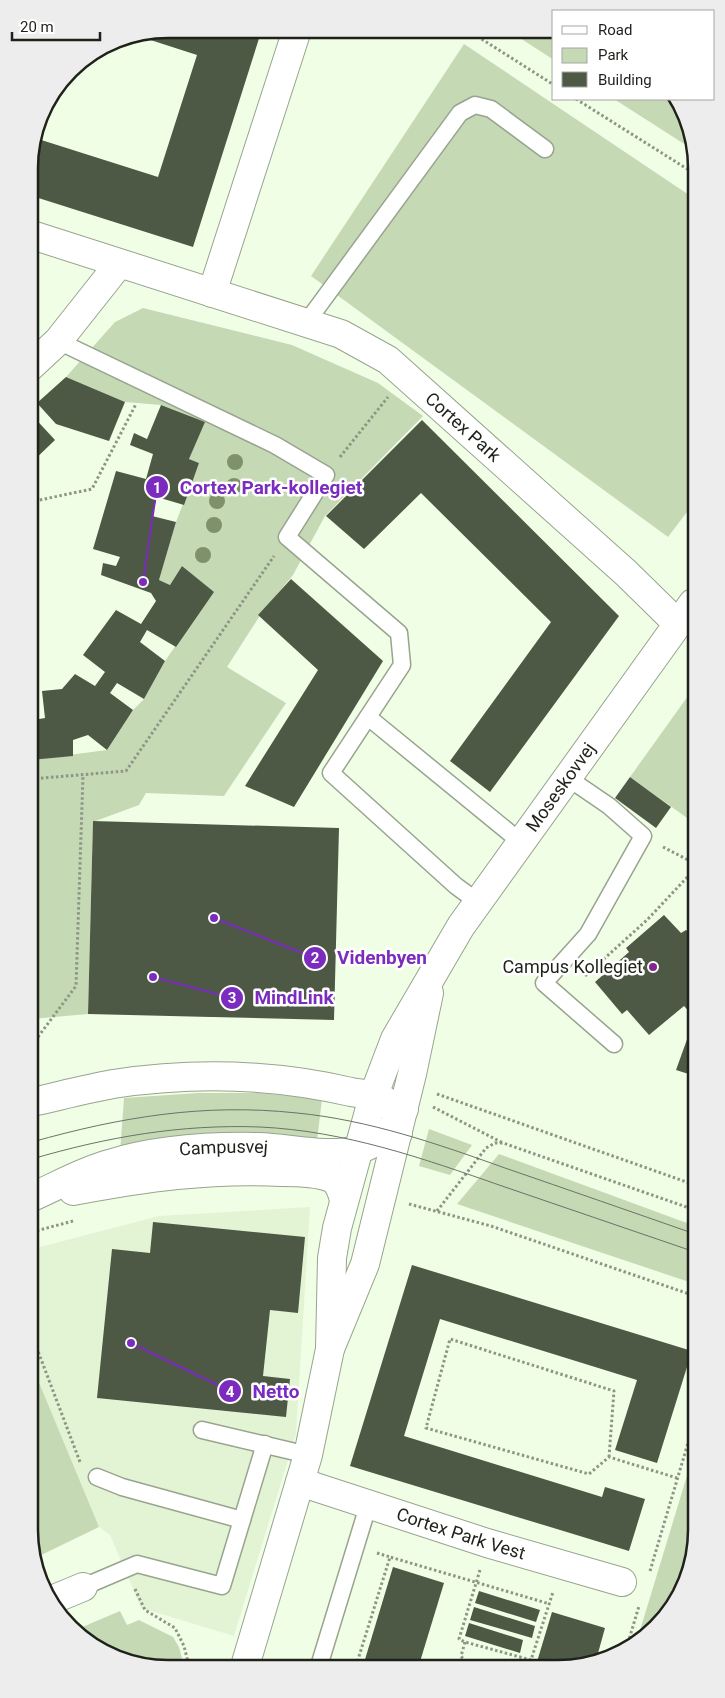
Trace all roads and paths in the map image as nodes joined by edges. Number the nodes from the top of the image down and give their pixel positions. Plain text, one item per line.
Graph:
1 (294, 38) edge
2 (480, 38) edge
3 (552, 84) edge
4 (578, 100) edge
5 (545, 148) dead end
6 (688, 169) edge
7 (38, 237) edge
8 (120, 264) junction
9 (212, 293) junction
10 (306, 323) junction
11 (58, 340) junction
12 (38, 359) edge
13 (405, 375) junction
14 (147, 384) junction
15 (326, 476) junction
16 (38, 500) edge
17 (287, 537) junction
18 (686, 614) edge
19 (368, 717) junction
20 (83, 775) junction
21 (38, 778) edge
22 (568, 778) junction
23 (643, 836) junction
24 (522, 843) junction
25 (687, 860) edge
26 (687, 877) edge
27 (478, 902) junction
28 (590, 970) dead end
29 (432, 974) junction
30 (38, 1037) edge
31 (614, 1044) dead end
32 (373, 1096) junction
33 (38, 1101) edge
34 (411, 1108) junction
35 (503, 1143) junction
36 (359, 1149) junction
37 (687, 1183) edge
38 (38, 1195) edge
39 (38, 1197) edge
40 (344, 1200) junction
41 (380, 1202) junction
42 (687, 1207) edge
43 (437, 1211) junction
44 (687, 1293) edge
45 (330, 1349) junction
46 (38, 1351) edge
47 (202, 1430) dead end
48 (265, 1444) junction
49 (687, 1445) edge
50 (308, 1455) junction
51 (610, 1457) junction
52 (97, 1477) joint
53 (677, 1478) junction
54 (300, 1482) junction
55 (368, 1506) junction
56 (242, 1520) junction
57 (487, 1543) junction
58 (561, 1564) junction
59 (125, 1569) junction
60 (476, 1582) junction
61 (637, 1586) junction
62 (83, 1587) joint
63 (56, 1598) edge
64 (550, 1604) junction
65 (629, 1639) edge
66 (465, 1642) junction
67 (188, 1660) edge
68 (247, 1660) edge
69 (321, 1660) edge
70 (358, 1660) edge
71 (464, 1660) edge
72 (521, 1660) edge
73 (531, 1660) edge

1 - 9 street
2 - 3 path
4 - 6 path
5 - 10 lane
7 - 8 street, Cortex Park
8 - 9 street, Cortex Park
8 - 11 street
9 - 10 street, Cortex Park
10 - 13 street, Cortex Park
11 - 12 street
11 - 14 lane
13 - 15 path
13 - 18 street, Cortex Park
14 - 15 lane
14 - 16 path
15 - 17 lane
17 - 19 lane
17 - 20 path
18 - 22 street, Moseskovvej
19 - 24 lane
19 - 27 lane
20 - 21 path
20 - 30 path
22 - 23 lane
22 - 24 street, Moseskovvej
23 - 25 path
23 - 31 lane
24 - 27 street, Moseskovvej
26 - 28 path
27 - 29 street, Moseskovvej
29 - 32 street, Moseskovvej
29 - 34 street, Moseskovvej
32 - 33 street
32 - 34 street
32 - 36 street
34 - 35 path
34 - 36 street, Campusvej
34 - 37 path
34 - 41 street
35 - 42 path
35 - 43 path
36 - 38 street, Campusvej
36 - 40 street
39 - 40 street
40 - 45 street
41 - 43 path
41 - 45 street
43 - 44 path
45 - 50 street
46 - 52 path
47 - 48 lane
48 - 50 lane
48 - 56 lane
49 - 53 path
50 - 54 street
51 - 51 path
51 - 53 path
52 - 56 lane
53 - 61 path
54 - 55 street, Cortex Park Vest
54 - 68 street
55 - 57 street, Cortex Park Vest
55 - 69 lane
56 - 59 lane
57 - 58 street, Cortex Park Vest
57 - 60 path
58 - 61 street, Cortex Park Vest
58 - 64 path
59 - 62 lane
59 - 67 path
60 - 64 path
60 - 66 path
60 - 70 path
61 - 65 path
62 - 63 street
64 - 73 path
66 - 71 path
66 - 72 path

